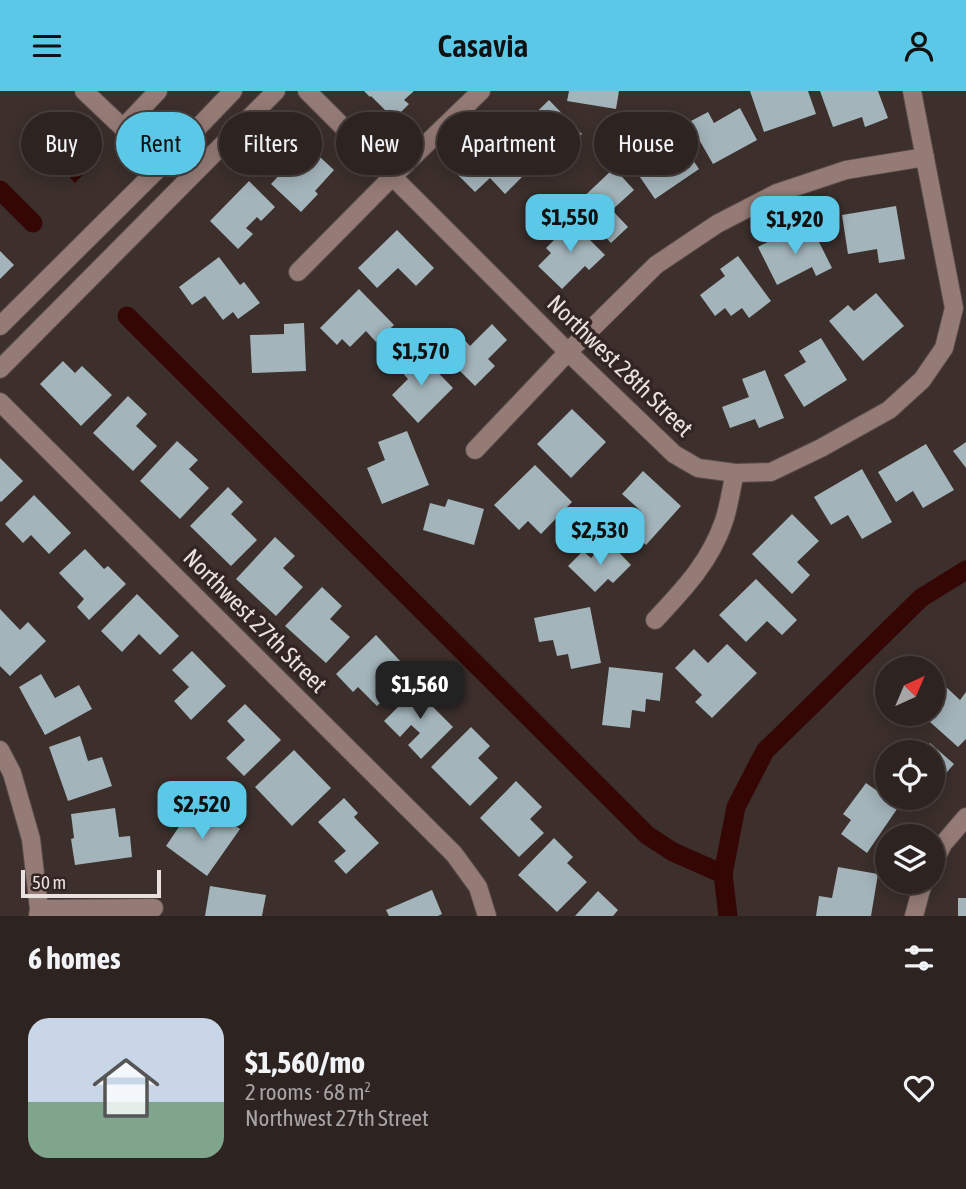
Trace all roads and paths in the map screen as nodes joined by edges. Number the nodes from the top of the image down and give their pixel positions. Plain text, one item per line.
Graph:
1 (85, 91) edge
2 (158, 91) edge
3 (233, 91) edge
4 (276, 91) edge
5 (307, 91) edge
6 (481, 91) edge
7 (912, 91) edge
8 (138, 112) edge
9 (205, 120) edge
10 (116, 121) edge
11 (925, 157) junction
12 (152, 175) edge
13 (392, 177) junction
14 (298, 272) dead end
15 (0, 326) edge
16 (568, 352) junction
17 (0, 369) edge
18 (0, 403) edge
19 (475, 450) dead end
20 (735, 473) junction
21 (655, 620) dead end
22 (0, 750) edge
23 (966, 817) edge
24 (945, 841) edge
25 (919, 894) edge
26 (154, 908) dead end
27 (38, 912) edge
28 (487, 916) edge
29 (914, 916) edge

1 - 10 street
2 - 8 street
3 - 9 street
4 - 17 street
5 - 13 street, Northwest 28th Street
6 - 13 street
7 - 11 street, Northwest 28th Street
11 - 16 street
11 - 20 street, Northwest 28th Street
12 - 15 street
13 - 14 street
13 - 16 street, Northwest 28th Street
16 - 19 street
16 - 20 street, Northwest 28th Street
18 - 28 street, Northwest 27th Street
20 - 21 street
22 - 27 street
23 - 24 street
25 - 29 street
26 - 27 street

